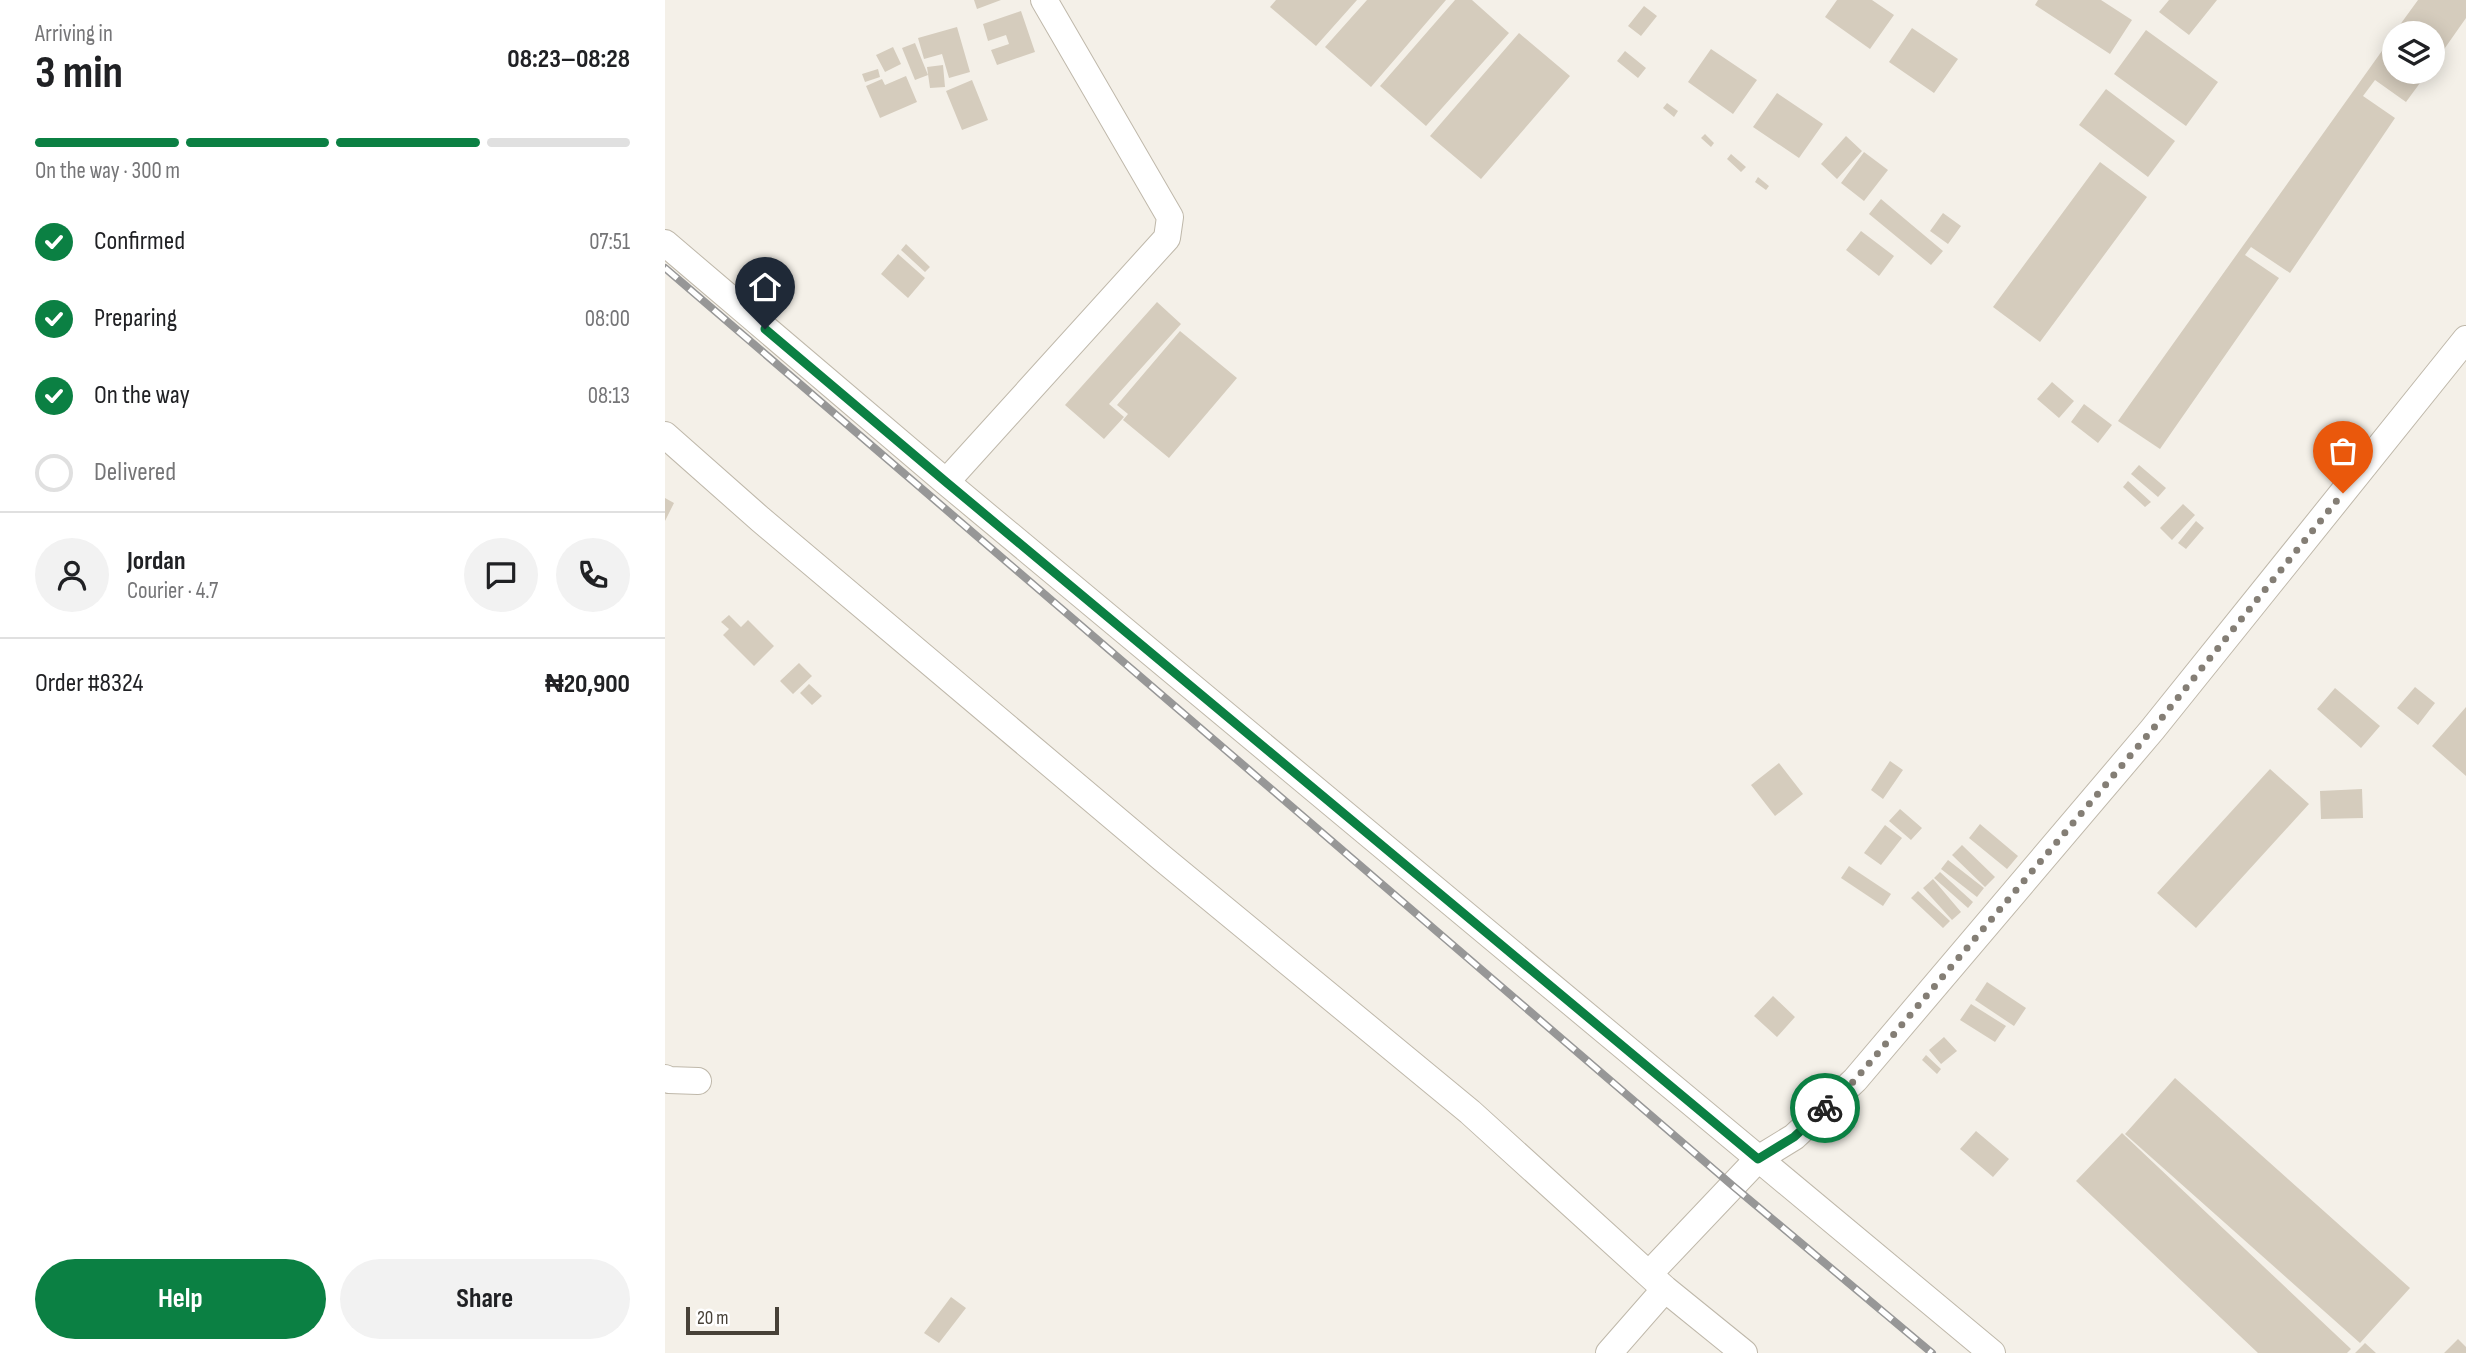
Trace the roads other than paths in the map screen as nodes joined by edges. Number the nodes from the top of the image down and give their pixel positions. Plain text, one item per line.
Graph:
1 (1044, 0) edge
2 (665, 243) edge
3 (2466, 339) edge
4 (665, 435) edge
5 (946, 482) junction
6 (665, 1078) edge
7 (698, 1081) dead end
8 (1758, 1159) junction
9 (1657, 1281) junction
10 (1609, 1353) edge
11 (1744, 1353) edge
12 (1992, 1353) edge

1 - 5 street
2 - 5 street
3 - 8 street
4 - 9 street
5 - 8 street
6 - 7 street
8 - 9 street
8 - 12 street
9 - 10 street
9 - 11 street

